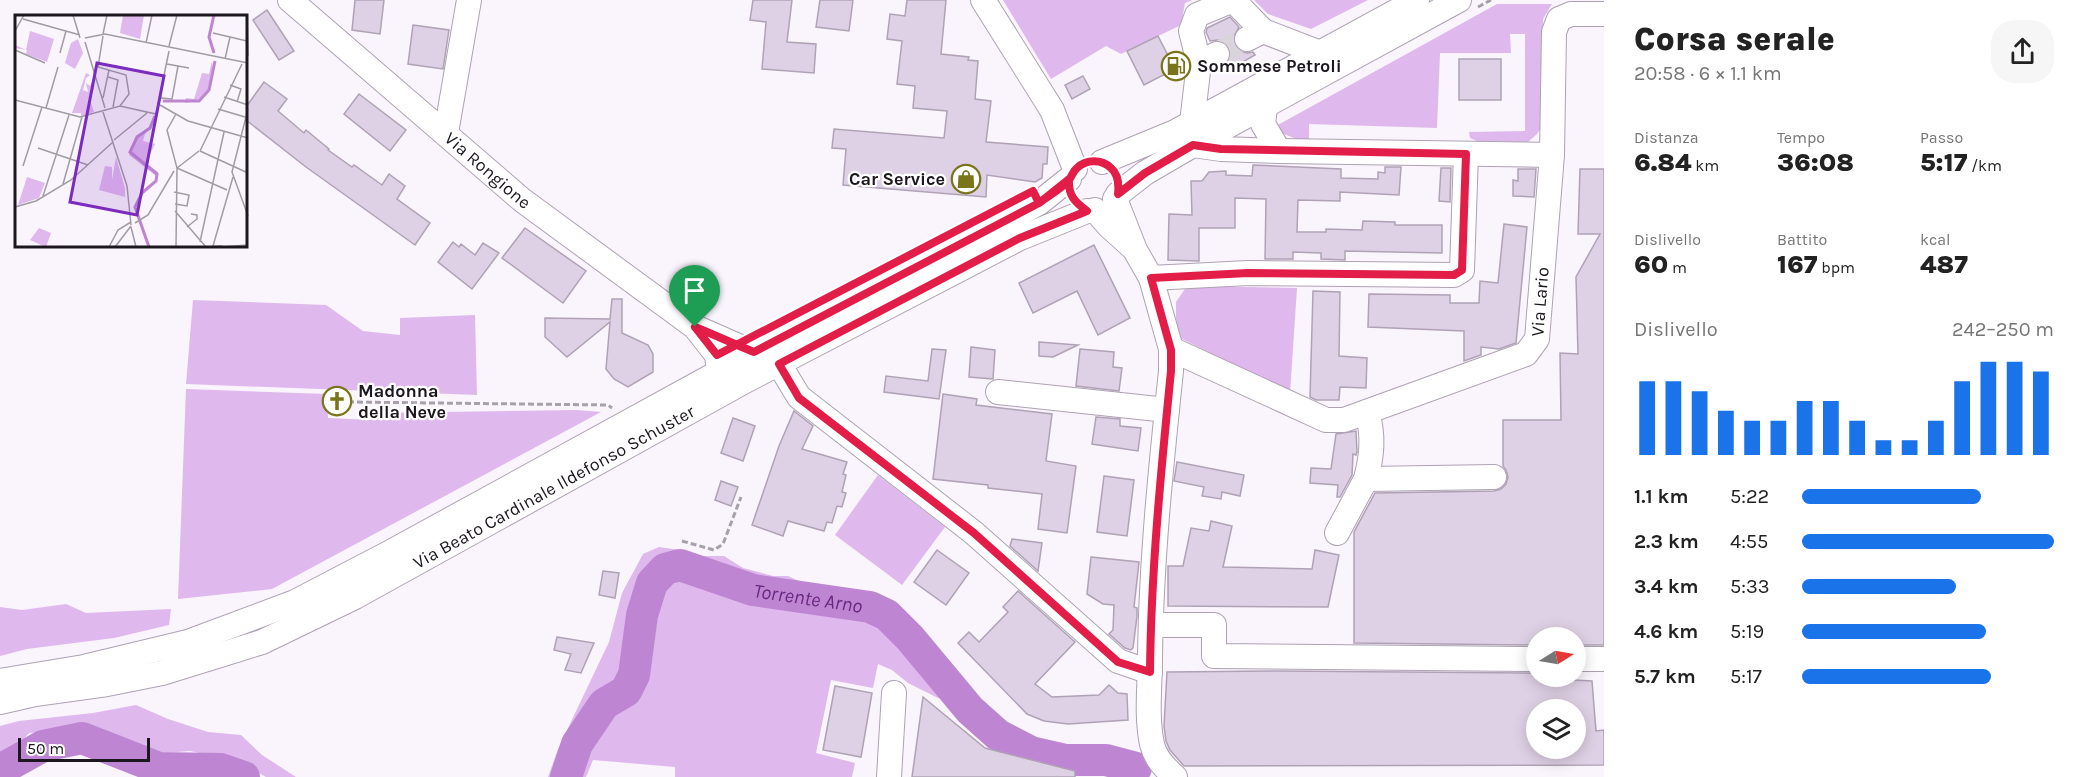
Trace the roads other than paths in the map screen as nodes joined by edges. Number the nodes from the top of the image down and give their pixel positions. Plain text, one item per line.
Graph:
1 (291, 0) edge
2 (469, 0) edge
3 (983, 0) edge
4 (1417, 0) edge
5 (1459, 0) edge
6 (1604, 15) edge
7 (1320, 53) junction
8 (1265, 107) junction
9 (446, 133) junction
10 (1192, 134) junction
11 (1279, 151) junction
12 (1466, 154) junction
13 (1552, 155) junction
14 (1085, 168) junction
15 (1104, 204) junction
16 (1151, 278) junction
17 (695, 327) junction
18 (1171, 350) junction
19 (754, 352) junction
20 (779, 364) junction
21 (719, 372) junction
22 (998, 392) dead end
23 (1167, 410) junction
24 (1367, 412) junction
25 (1494, 477) dead end
26 (1366, 480) junction
27 (1337, 533) dead end
28 (1151, 625) junction
29 (1526, 659) edge
30 (1586, 659) edge
31 (1604, 659) edge
32 (1150, 672) junction
33 (0, 681) edge
34 (894, 693) dead end
35 (0, 702) edge
36 (889, 777) edge
37 (1175, 777) edge

1 - 9 street, Via Rongione
2 - 9 street
3 - 14 street
4 - 7 street
5 - 8 street
6 - 13 street, Via Lario
7 - 10 street
7 - 10 street
8 - 10 street
8 - 11 street
9 - 17 street, Via Rongione
10 - 11 street
10 - 14 street, Via Beato Cardinale Ildefonso Schuster
10 - 15 street, Via Beato Cardinale Ildefonso Schuster
11 - 12 street
12 - 13 street
12 - 16 street
13 - 24 street, Via Lario
14 - 15 street
14 - 15 street
14 - 19 street, Via Beato Cardinale Ildefonso Schuster
15 - 16 street
15 - 20 street, Via Beato Cardinale Ildefonso Schuster
16 - 18 street
17 - 19 street, Via Rongione
17 - 21 street, Via Rongione
18 - 23 street
18 - 24 street, Via Lario
19 - 21 street, Via Beato Cardinale Ildefonso Schuster
20 - 32 street
20 - 35 street, Via Beato Cardinale Ildefonso Schuster
21 - 33 street, Via Beato Cardinale Ildefonso Schuster
22 - 23 street
23 - 28 street
24 - 26 street
25 - 26 street
26 - 27 street
28 - 29 street
28 - 32 street
30 - 31 street
32 - 37 street
34 - 36 street

